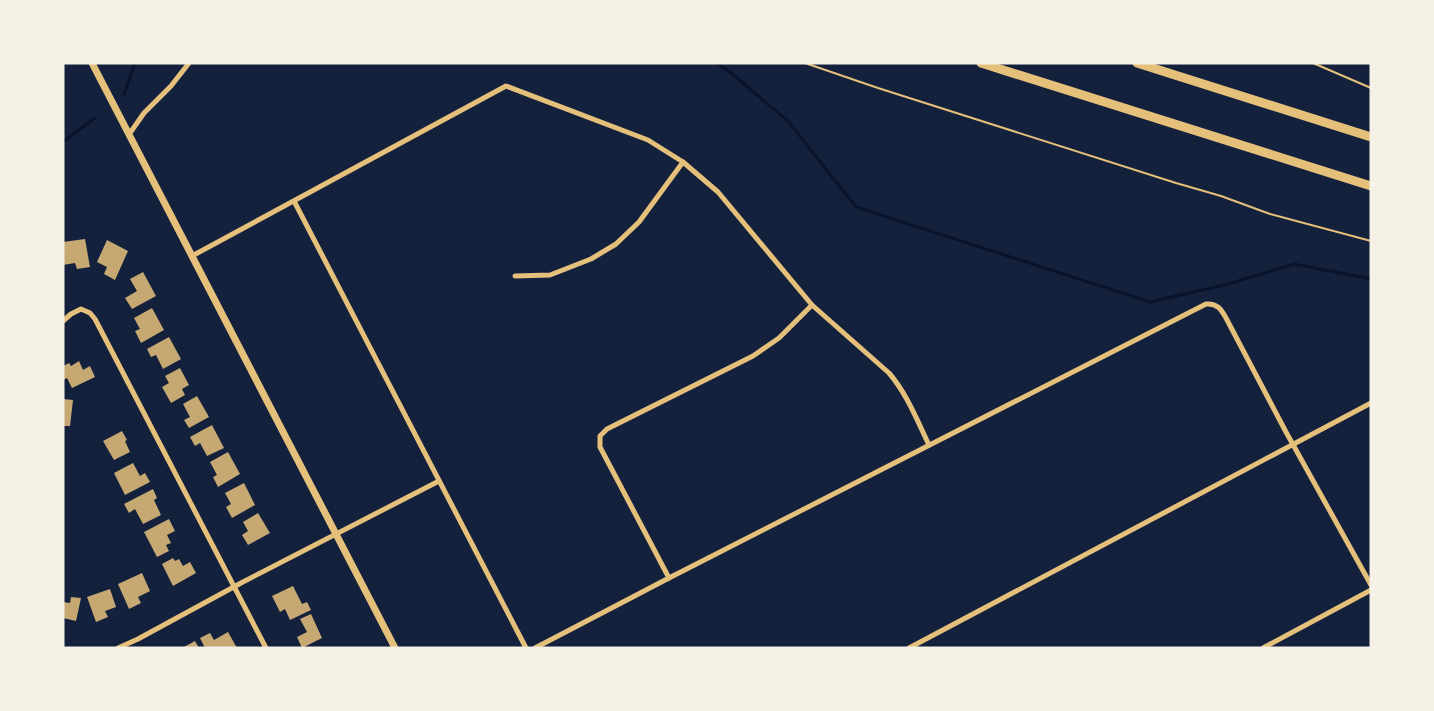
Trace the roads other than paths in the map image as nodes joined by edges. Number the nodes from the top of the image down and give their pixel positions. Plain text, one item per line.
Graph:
1 (92, 63) edge
2 (189, 63) edge
3 (805, 63) edge
4 (981, 63) edge
5 (1137, 63) edge
6 (1312, 63) edge
7 (1371, 88) edge
8 (130, 133) junction
9 (1371, 136) edge
10 (683, 162) junction
11 (1371, 186) edge
12 (294, 201) junction
13 (1371, 240) edge
14 (192, 256) junction
15 (515, 276) dead end
16 (812, 305) junction
17 (63, 321) edge
18 (1371, 404) edge
19 (930, 445) junction
20 (1293, 445) junction
21 (439, 481) junction
22 (336, 535) junction
23 (669, 578) junction
24 (1371, 585) edge
25 (234, 588) junction
26 (1371, 590) edge
27 (118, 648) edge
28 (266, 648) edge
29 (395, 648) edge
30 (526, 648) edge
31 (535, 648) edge
32 (909, 648) edge
33 (1263, 648) edge

1 - 8 street
2 - 8 street
3 - 13 lane
4 - 11 highway
5 - 9 highway
6 - 7 lane
8 - 14 street
10 - 12 street
10 - 15 street
10 - 16 street
12 - 14 street
12 - 21 street
14 - 22 street
16 - 19 street
16 - 23 street
17 - 25 street
18 - 20 street
19 - 20 street
19 - 23 street
20 - 24 street
20 - 32 street
21 - 22 street
21 - 30 street
22 - 25 street
22 - 29 street
23 - 31 street
25 - 27 street
25 - 28 street
26 - 33 street

